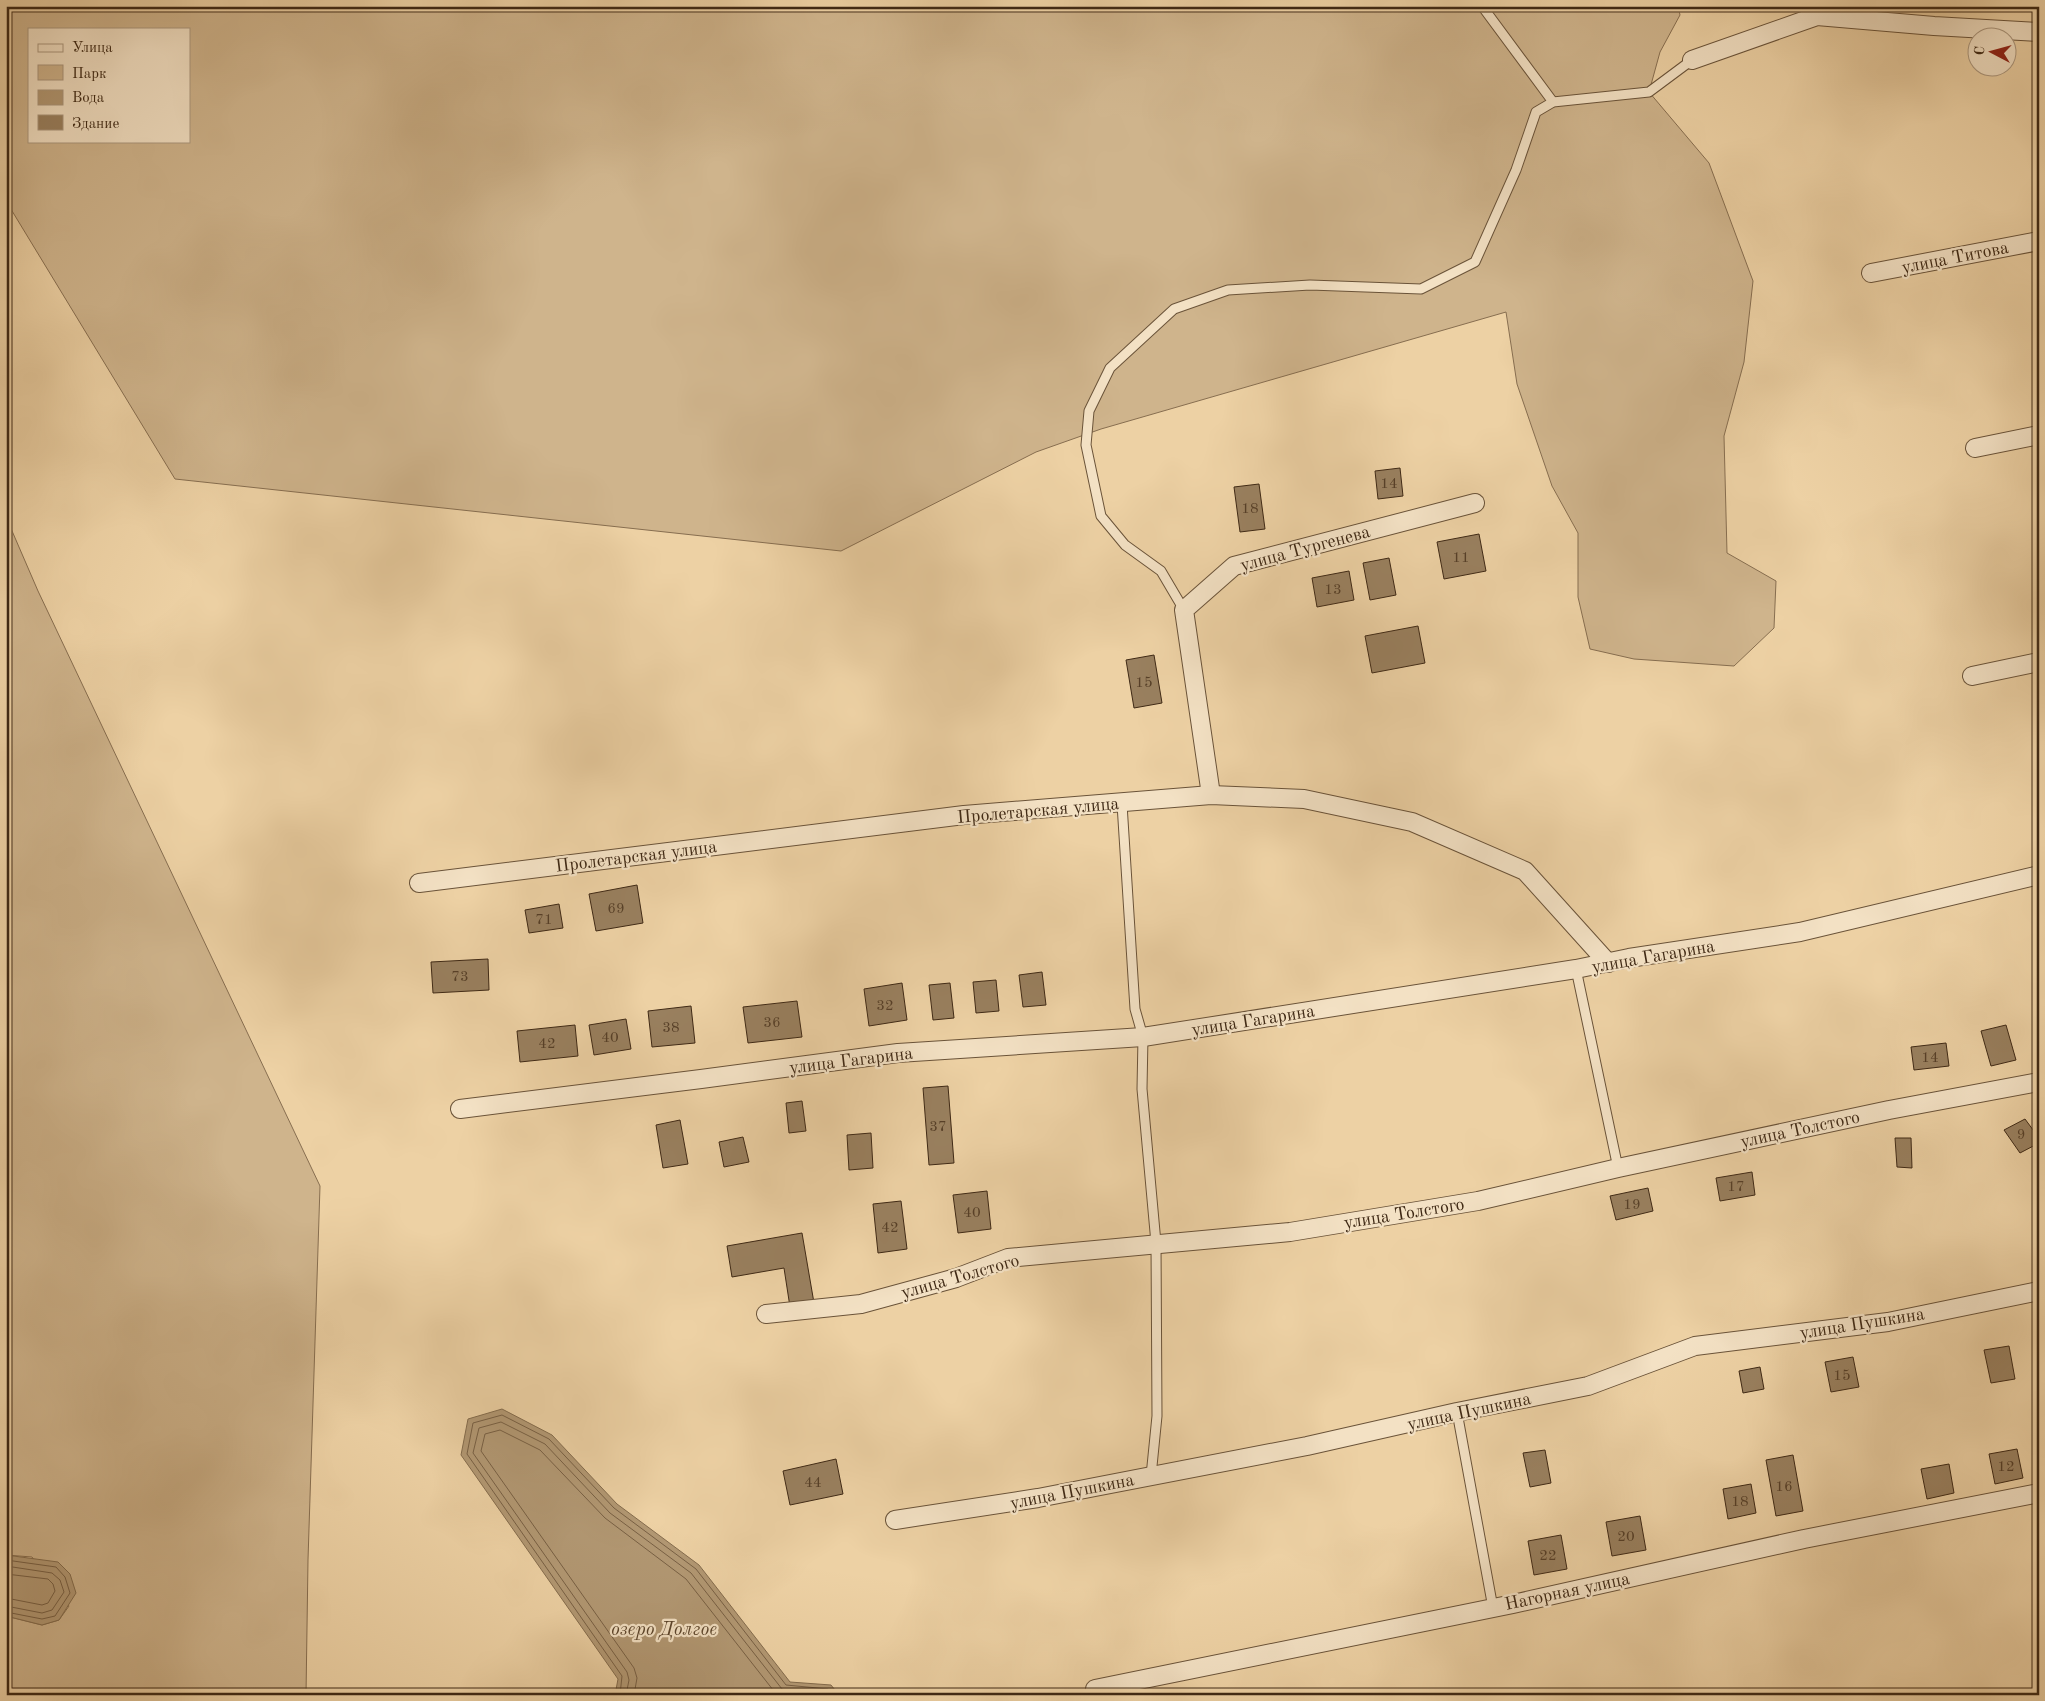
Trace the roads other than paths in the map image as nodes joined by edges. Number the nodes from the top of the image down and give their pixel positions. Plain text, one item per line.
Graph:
1 (1482, 6) edge
2 (2039, 32) edge
3 (1692, 60) joint
4 (1553, 102) junction
5 (2039, 241) edge
6 (1871, 273) dead end
7 (2039, 435) edge
8 (1975, 448) dead end
9 (1475, 503) dead end
10 (1184, 610) junction
11 (2039, 662) edge
12 (1972, 676) dead end
13 (1211, 795) junction
14 (1122, 804) junction
15 (2039, 874) edge
16 (418, 883) dead end
17 (1608, 963) junction
18 (1576, 969) junction
19 (1144, 1037) junction
20 (2039, 1082) edge
21 (460, 1109) dead end
22 (1618, 1168) junction
23 (1156, 1243) junction
24 (2039, 1291) edge
25 (766, 1314) dead end
26 (1457, 1412) junction
27 (1151, 1476) junction
28 (2039, 1493) edge
29 (895, 1520) dead end
30 (1493, 1608) junction
31 (1095, 1689) dead end

1 - 4 lane
2 - 3 street
3 - 4 lane
4 - 10 lane
5 - 6 street, улица Титова
7 - 8 street
9 - 10 street, улица Тургенева
10 - 13 street
11 - 12 street
13 - 14 street, Пролетарская улица
13 - 17 street, Пролетарская улица
14 - 16 street, Пролетарская улица
14 - 19 lane
15 - 17 street, улица Гагарина
17 - 18 street, улица Гагарина
18 - 19 street, улица Гагарина
18 - 22 lane
19 - 21 street, улица Гагарина
19 - 23 lane
20 - 22 street, улица Толстого
22 - 23 street, улица Толстого
23 - 25 street, улица Толстого
23 - 27 lane
24 - 26 street, улица Пушкина
26 - 27 street, улица Пушкина
26 - 30 lane
27 - 29 street, улица Пушкина
28 - 30 street, Нагорная улица
30 - 31 street, Нагорная улица

